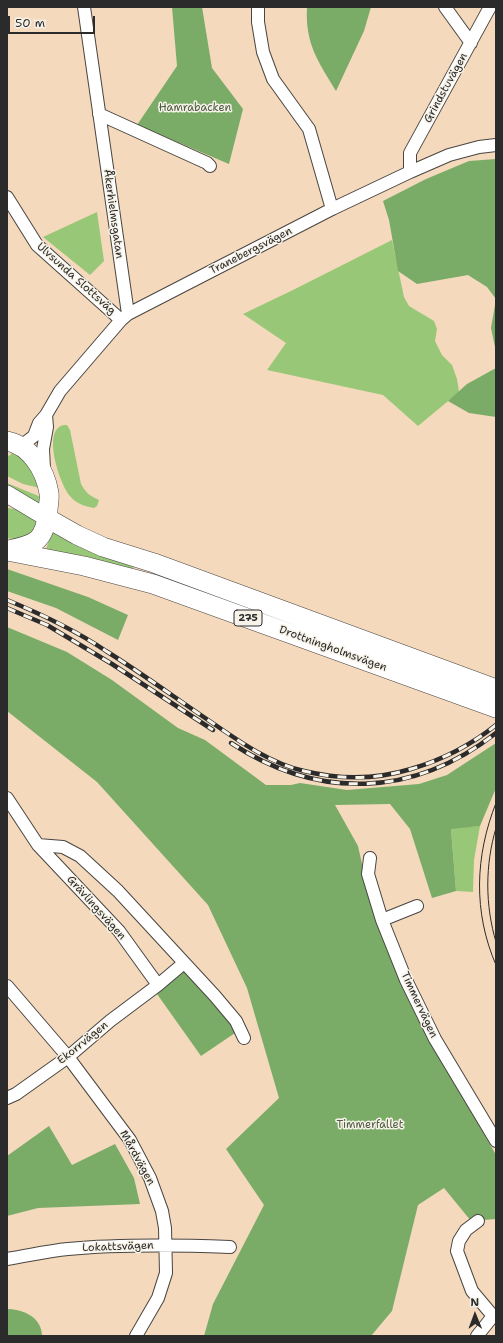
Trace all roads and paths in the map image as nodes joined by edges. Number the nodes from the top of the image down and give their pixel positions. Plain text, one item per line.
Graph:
1 (84, 7) edge
2 (258, 7) edge
3 (445, 7) edge
4 (490, 7) edge
5 (471, 43) junction
6 (99, 114) junction
7 (496, 145) edge
8 (210, 166) dead end
9 (410, 172) junction
10 (7, 197) edge
11 (332, 209) junction
12 (124, 317) junction
13 (46, 415) junction
14 (14, 444) edge
15 (44, 474) junction
16 (7, 494) edge
17 (49, 494) junction
18 (47, 518) junction
19 (7, 551) edge
20 (154, 563) junction
21 (496, 689) edge
22 (496, 708) edge
23 (7, 798) edge
24 (38, 845) junction
25 (370, 858) dead end
26 (417, 906) dead end
27 (382, 920) junction
28 (184, 963) junction
29 (158, 985) junction
30 (7, 986) edge
31 (244, 1038) dead end
32 (68, 1057) junction
33 (7, 1098) edge
34 (496, 1140) edge
35 (478, 1222) dead end
36 (166, 1246) junction
37 (230, 1247) dead end
38 (7, 1259) edge
39 (136, 1336) edge
40 (477, 1336) edge

1 - 6 street, Åkerhielmsgatan
2 - 11 street
3 - 5 street
4 - 5 street, Grindstuvägen
5 - 9 street, Grindstuvägen
6 - 8 street
6 - 12 street, Åkerhielmsgatan
7 - 9 street, Tranebergsvägen
9 - 11 street, Tranebergsvägen
10 - 12 street, Ulvsunda Slottsväg
11 - 12 street, Tranebergsvägen
12 - 13 street, Tranebergsvägen
13 - 14 street, Tranebergsvägen
13 - 15 street
14 - 15 main road
15 - 17 main road
16 - 18 main road, Drottningholmsvägen / 275
17 - 18 main road
17 - 20 main road, Drottningholmsvägen
18 - 19 main road
18 - 20 main road, Drottningholmsvägen / 275
19 - 22 main road, Drottningholmsvägen / 275
20 - 21 main road, Drottningholmsvägen / 275
23 - 24 street, Grävlingsvägen
24 - 28 street
24 - 29 street, Grävlingsvägen
25 - 27 street, Timmervägen
26 - 27 street
27 - 34 street, Timmervägen
28 - 29 street
28 - 31 street
29 - 32 street, Ekorrvägen
30 - 32 street, Mårdvägen
32 - 33 street, Ekorrvägen
32 - 36 street, Mårdvägen
35 - 40 street
36 - 37 street, Lokattsvägen
36 - 38 street, Lokattsvägen
36 - 39 street, Mårdvägen

